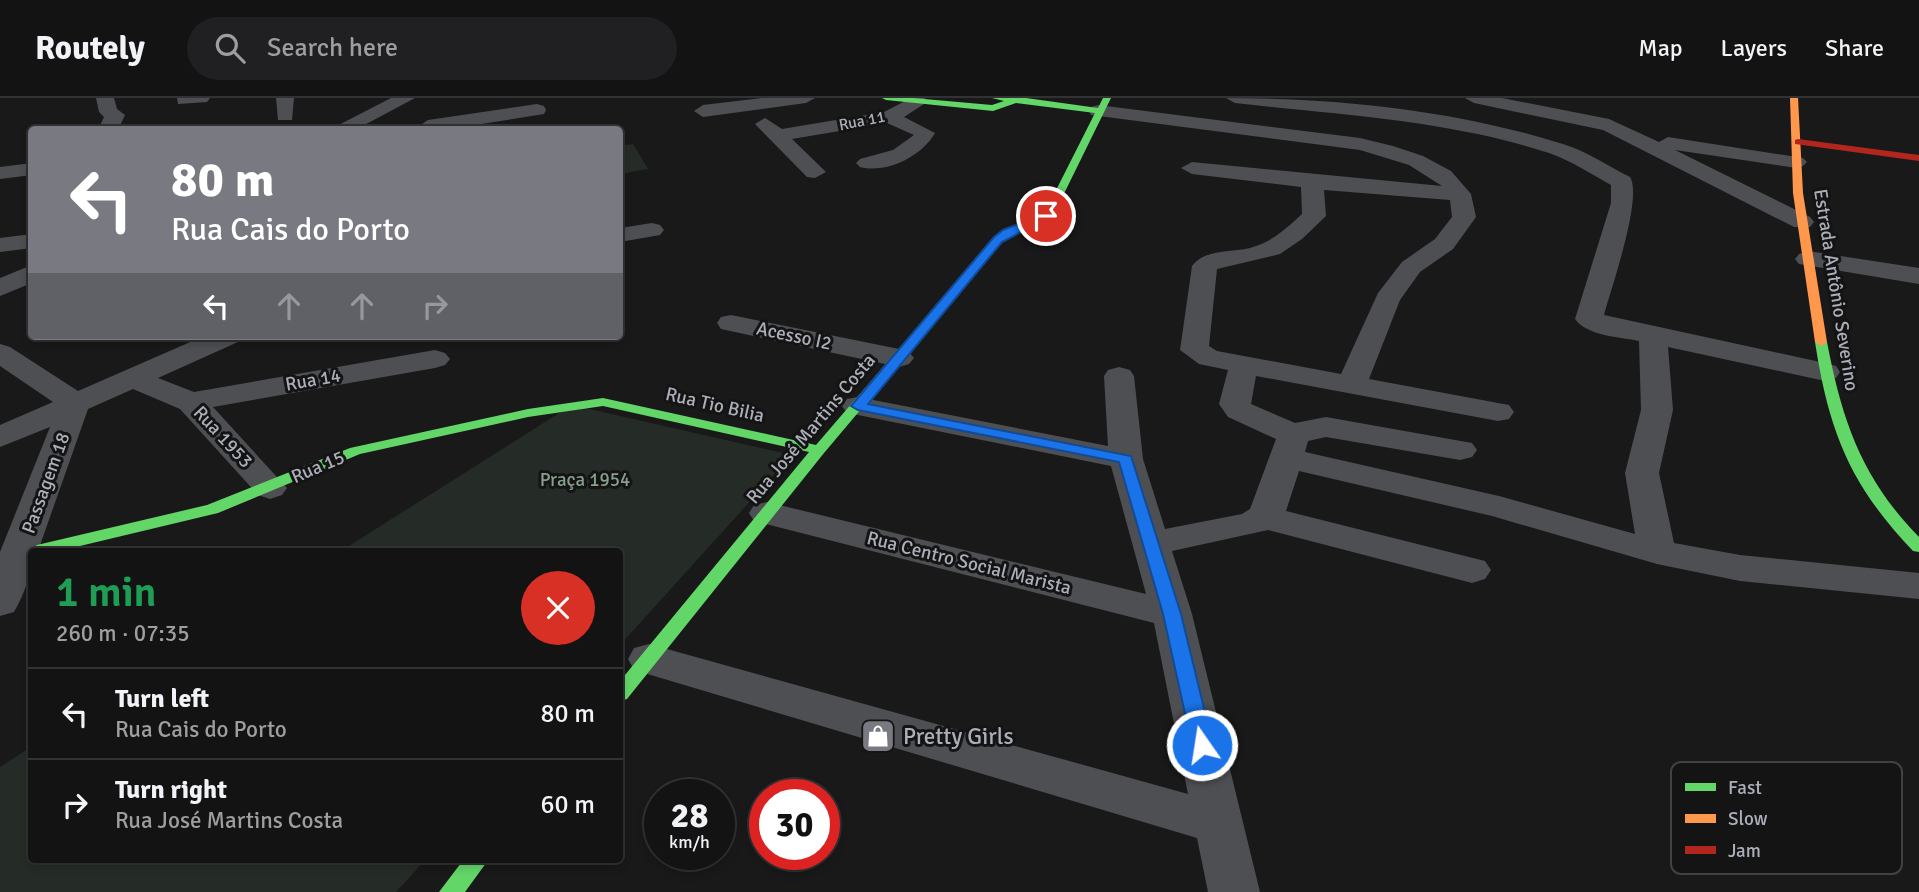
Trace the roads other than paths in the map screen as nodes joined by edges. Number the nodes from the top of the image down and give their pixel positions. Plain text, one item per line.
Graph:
1 (406, 98) edge
2 (806, 98) edge
3 (992, 98) edge
4 (1235, 98) edge
5 (1474, 98) edge
6 (1794, 98) edge
7 (1020, 99) edge
8 (918, 102) joint
9 (1499, 102) junction
10 (1102, 104) edge
11 (748, 106) junction
12 (888, 107) edge
13 (537, 110) dead end
14 (703, 111) dead end
15 (1460, 125) junction
16 (346, 126) edge
17 (427, 126) edge
18 (776, 136) junction
19 (1639, 139) junction
20 (1392, 152) junction
21 (1797, 152) junction
22 (1919, 158) edge
23 (867, 163) dead end
24 (1192, 168) dead end
25 (28, 170) edge
26 (0, 173) edge
27 (816, 173) dead end
28 (1312, 182) junction
29 (1460, 194) junction
30 (1802, 222) junction
31 (652, 230) dead end
32 (623, 235) edge
33 (28, 242) edge
34 (0, 245) edge
35 (1808, 259) junction
36 (28, 275) edge
37 (1919, 276) edge
38 (0, 288) edge
39 (731, 323) dead end
40 (1653, 337) junction
41 (219, 340) edge
42 (0, 353) edge
43 (899, 358) junction
44 (435, 359) dead end
45 (1244, 364) junction
46 (1825, 372) junction
47 (1119, 376) dead end
48 (132, 378) junction
49 (1351, 385) junction
50 (191, 402) junction
51 (603, 402) joint
52 (75, 403) junction
53 (858, 406) junction
54 (1498, 412) dead end
55 (0, 437) edge
56 (1290, 447) junction
57 (819, 450) junction
58 (1460, 450) dead end
59 (1126, 459) junction
60 (270, 488) junction
61 (766, 513) junction
62 (1263, 517) junction
63 (1150, 544) junction
64 (1919, 547) edge
65 (51, 548) edge
66 (1657, 552) junction
67 (22, 555) edge
68 (1472, 570) dead end
69 (1919, 586) edge
70 (0, 602) edge
71 (1172, 614) junction
72 (649, 659) junction
73 (623, 690) edge
74 (1220, 824) junction
75 (475, 863) edge
76 (451, 892) edge
77 (1234, 892) edge

1 - 16 street
2 - 11 street
3 - 7 street
4 - 15 street
5 - 9 street
6 - 21 street, Estrada Antônio Severino
7 - 8 street
7 - 10 street
8 - 12 street, Rua 11
9 - 15 street
9 - 19 street
10 - 20 street
10 - 43 street, Rua José Martins Costa
11 - 14 street
11 - 18 street
12 - 18 street, Rua 11
12 - 23 street
13 - 17 street
15 - 20 street
15 - 40 street
18 - 27 street
19 - 21 street
19 - 30 street
20 - 29 street
21 - 22 street
21 - 30 street, Estrada Antônio Severino
24 - 28 street
25 - 26 street
28 - 29 street
28 - 45 street
29 - 49 street
30 - 35 street, Estrada Antônio Severino
31 - 32 street
33 - 34 street
35 - 37 street
35 - 46 street, Estrada Antônio Severino
36 - 38 street
39 - 43 street, Acesso I2
40 - 46 street
40 - 66 street
41 - 48 street
42 - 52 street
43 - 53 street, Rua José Martins Costa
44 - 50 street, Rua 14
45 - 49 street
45 - 56 street
46 - 64 street, Estrada Antônio Severino
47 - 59 street
48 - 50 street, Rua 1953
48 - 52 street
49 - 54 street
50 - 60 street, Rua 1953
51 - 57 street, Rua Tio Bilia
51 - 60 street, Rua 15
52 - 55 street
52 - 67 street, Passagem 18
53 - 57 street, Rua José Martins Costa
53 - 59 street
56 - 58 street
56 - 62 street
56 - 66 street
57 - 61 street, Rua José Martins Costa
59 - 63 street
60 - 65 street, Rua 15
61 - 71 street, Rua Centro Social Marista
61 - 72 street, Rua José Martins Costa
62 - 63 street
62 - 68 street
63 - 71 street
66 - 69 street
67 - 70 street, Passagem 18
71 - 74 street
72 - 73 street, Rua José Martins Costa
72 - 74 street
74 - 77 street
75 - 76 street

